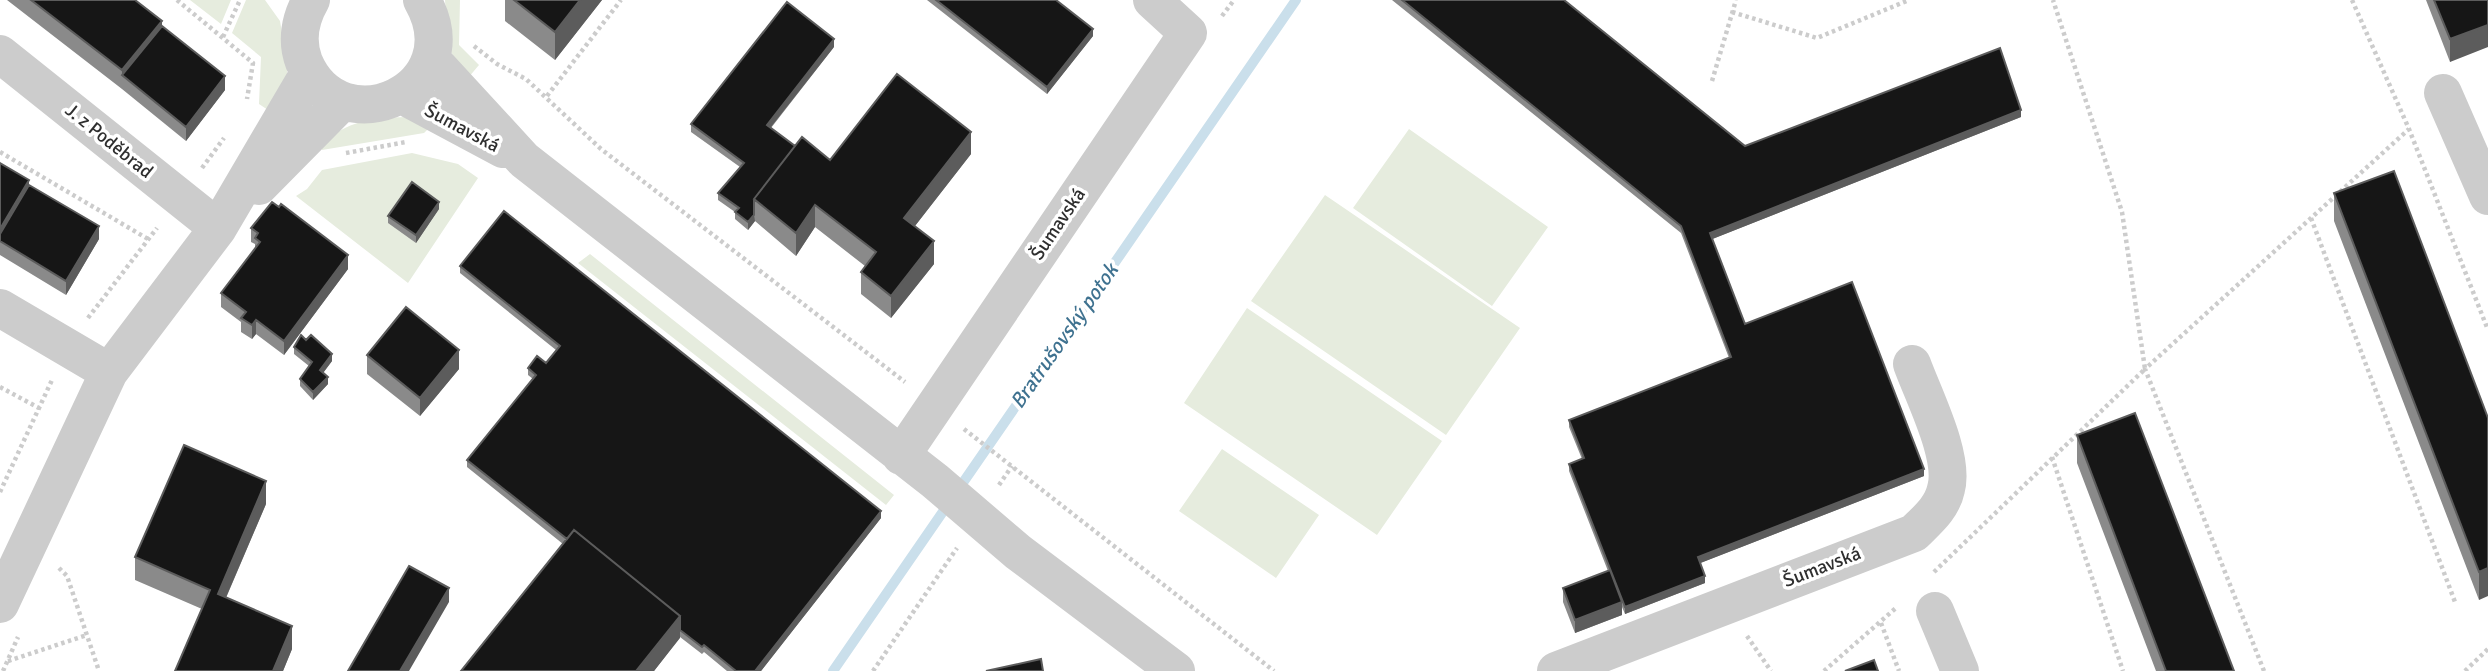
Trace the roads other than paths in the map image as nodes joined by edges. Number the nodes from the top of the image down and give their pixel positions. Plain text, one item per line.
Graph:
1 (1152, 0) edge
2 (427, 3) edge
3 (302, 4) edge
4 (0, 54) edge
5 (432, 60) junction
6 (309, 73) junction
7 (2443, 93) dead end
8 (401, 95) junction
9 (343, 101) junction
10 (2478, 145) edge
11 (524, 160) junction
12 (2488, 196) edge
13 (218, 228) junction
14 (0, 308) edge
15 (1912, 364) dead end
16 (109, 372) junction
17 (901, 456) junction
18 (25, 551) edge
19 (1921, 605) road end
20 (9, 620) edge
21 (1176, 671) edge
22 (1556, 671) edge
23 (1960, 671) edge

1 - 17 street, Šumavská
2 - 5 street
3 - 6 street
4 - 13 street, J. z Poděbrad
5 - 8 street
5 - 11 street, Šumavská
6 - 9 street
6 - 13 street
7 - 10 street
8 - 9 street
8 - 11 street, Šumavská
9 - 13 street
10 - 12 street
11 - 17 street, Šumavská
13 - 16 street
14 - 16 street
15 - 22 street, Šumavská
16 - 18 street
17 - 21 street, Šumavská
18 - 20 street
19 - 23 street

